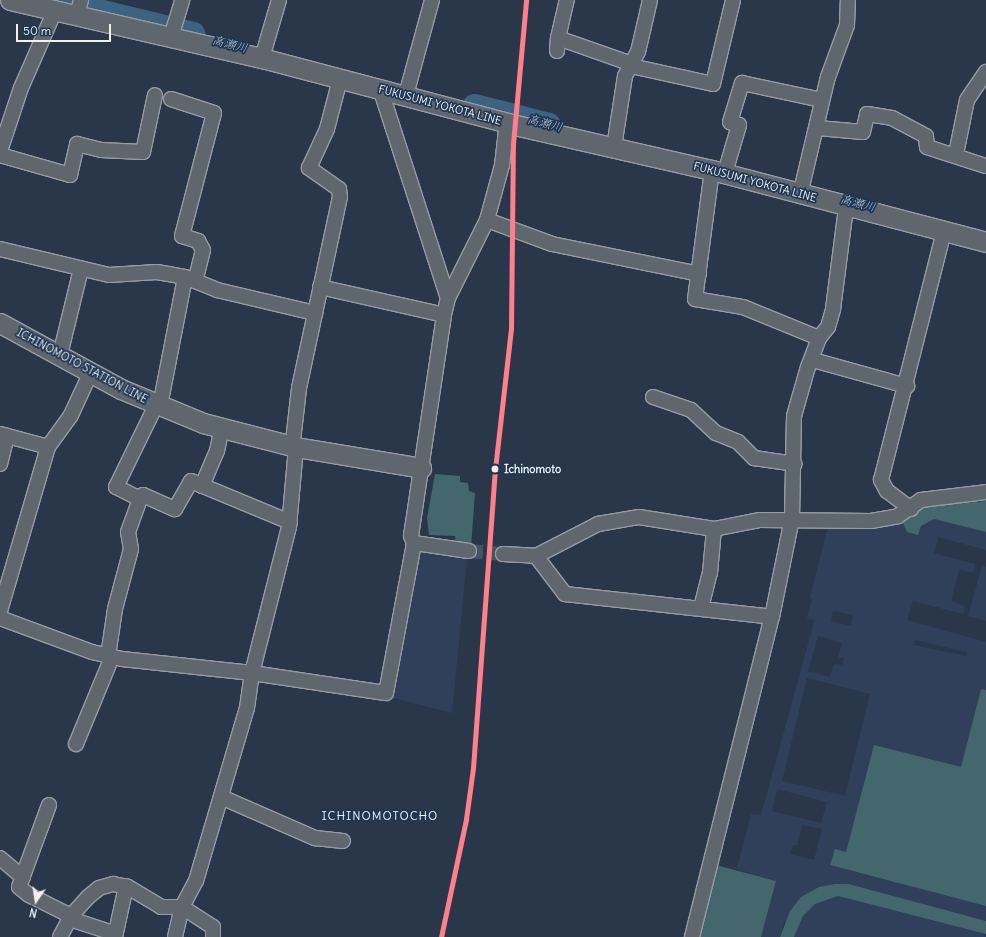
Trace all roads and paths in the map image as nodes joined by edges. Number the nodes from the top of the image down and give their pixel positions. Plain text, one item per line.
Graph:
1 (10, 0) edge
2 (182, 0) edge
3 (279, 0) edge
4 (432, 0) edge
5 (567, 0) edge
6 (650, 0) edge
7 (733, 0) edge
8 (848, 0) edge
9 (79, 7) edge
10 (55, 10) junction
11 (171, 37) junction
12 (262, 58) junction
13 (632, 65) junction
14 (986, 72) edge
15 (340, 79) junction
16 (380, 88) junction
17 (155, 95) dead end
18 (406, 95) junction
19 (171, 99) dead end
20 (822, 100) junction
21 (507, 122) junction
22 (818, 128) junction
23 (615, 141) junction
24 (0, 151) edge
25 (956, 154) junction
26 (0, 155) edge
27 (986, 166) edge
28 (718, 172) junction
29 (800, 195) junction
30 (846, 207) junction
31 (487, 220) junction
32 (944, 231) junction
33 (986, 242) edge
34 (0, 249) edge
35 (81, 269) junction
36 (699, 274) junction
37 (190, 279) junction
38 (320, 287) junction
39 (448, 298) junction
40 (315, 313) junction
41 (444, 315) junction
42 (0, 323) edge
43 (819, 338) junction
44 (60, 355) junction
45 (813, 360) junction
46 (91, 372) junction
47 (907, 386) junction
48 (653, 397) dead end
49 (158, 406) junction
50 (222, 428) junction
51 (4, 435) edge
52 (48, 447) junction
53 (296, 447) junction
54 (0, 464) edge
55 (795, 464) junction
56 (421, 468) junction
57 (202, 486) junction
58 (986, 492) edge
59 (140, 499) junction
60 (911, 509) junction
61 (792, 519) junction
62 (290, 522) junction
63 (714, 529) junction
64 (414, 543) junction
65 (469, 551) tunnel mouth
66 (503, 554) tunnel mouth
67 (536, 556) junction
68 (701, 608) junction
69 (0, 611) edge
70 (772, 617) junction
71 (0, 618) edge
72 (110, 656) junction
73 (252, 673) junction
74 (76, 744) dead end
75 (220, 797) junction
76 (50, 806) dead end
77 (343, 841) dead end
78 (0, 858) edge
79 (23, 877) junction
80 (126, 886) junction
81 (182, 907) junction
82 (70, 918) junction
83 (116, 935) edge
84 (60, 937) edge
85 (175, 937) edge
86 (213, 937) edge
87 (692, 937) edge

1 - 10 main road, FUKUSUMI YOKOTA LINE
2 - 11 street
3 - 12 street
4 - 18 street
5 - 13 street
6 - 13 street
7 - 13 street
8 - 20 street
9 - 10 main road, FUKUSUMI YOKOTA LINE
9 - 11 main road, FUKUSUMI YOKOTA LINE
10 - 24 street
11 - 12 main road, FUKUSUMI YOKOTA LINE
12 - 15 main road, FUKUSUMI YOKOTA LINE
13 - 23 street
14 - 25 street
15 - 16 main road, FUKUSUMI YOKOTA LINE
15 - 38 street
16 - 18 main road, FUKUSUMI YOKOTA LINE
16 - 39 street
17 - 26 street
18 - 21 main road, FUKUSUMI YOKOTA LINE
19 - 37 street
20 - 22 street
20 - 28 street
21 - 23 main road, FUKUSUMI YOKOTA LINE
21 - 31 street
22 - 25 street
22 - 29 street
23 - 28 main road, FUKUSUMI YOKOTA LINE
25 - 27 street
28 - 29 main road, FUKUSUMI YOKOTA LINE
28 - 36 street
29 - 30 main road, FUKUSUMI YOKOTA LINE
30 - 32 main road, FUKUSUMI YOKOTA LINE
30 - 43 street
31 - 36 street
31 - 39 street
32 - 33 main road, FUKUSUMI YOKOTA LINE
32 - 47 street
34 - 35 street
35 - 37 street
35 - 44 street
36 - 43 street
37 - 40 street
37 - 49 street
38 - 40 street
38 - 41 street
39 - 41 street
40 - 53 street
41 - 56 street
42 - 44 main road, ICHINOMOTO STATION LINE
43 - 45 street
44 - 46 main road, ICHINOMOTO STATION LINE
45 - 47 street
45 - 55 street
46 - 49 main road, ICHINOMOTO STATION LINE
46 - 52 street
47 - 60 street
48 - 55 street
49 - 50 main road, ICHINOMOTO STATION LINE
49 - 59 street
50 - 53 main road, ICHINOMOTO STATION LINE
50 - 57 street
51 - 52 street
51 - 54 street
52 - 69 street
53 - 56 main road, ICHINOMOTO STATION LINE
53 - 62 street
55 - 61 street
56 - 64 street
57 - 59 street
57 - 62 street
58 - 60 street
59 - 72 street
60 - 61 street
61 - 63 street
61 - 70 street
62 - 73 street
63 - 67 street
63 - 68 street
64 - 65 street
64 - 73 street
66 - 67 street
67 - 68 street
68 - 70 street
70 - 87 street
71 - 72 street
72 - 73 street
72 - 74 street
73 - 75 street
75 - 77 street
75 - 81 street
76 - 79 street
78 - 79 street
79 - 82 street
80 - 81 street
80 - 82 street
80 - 83 street
81 - 85 street
81 - 86 street
82 - 83 street
82 - 84 street

